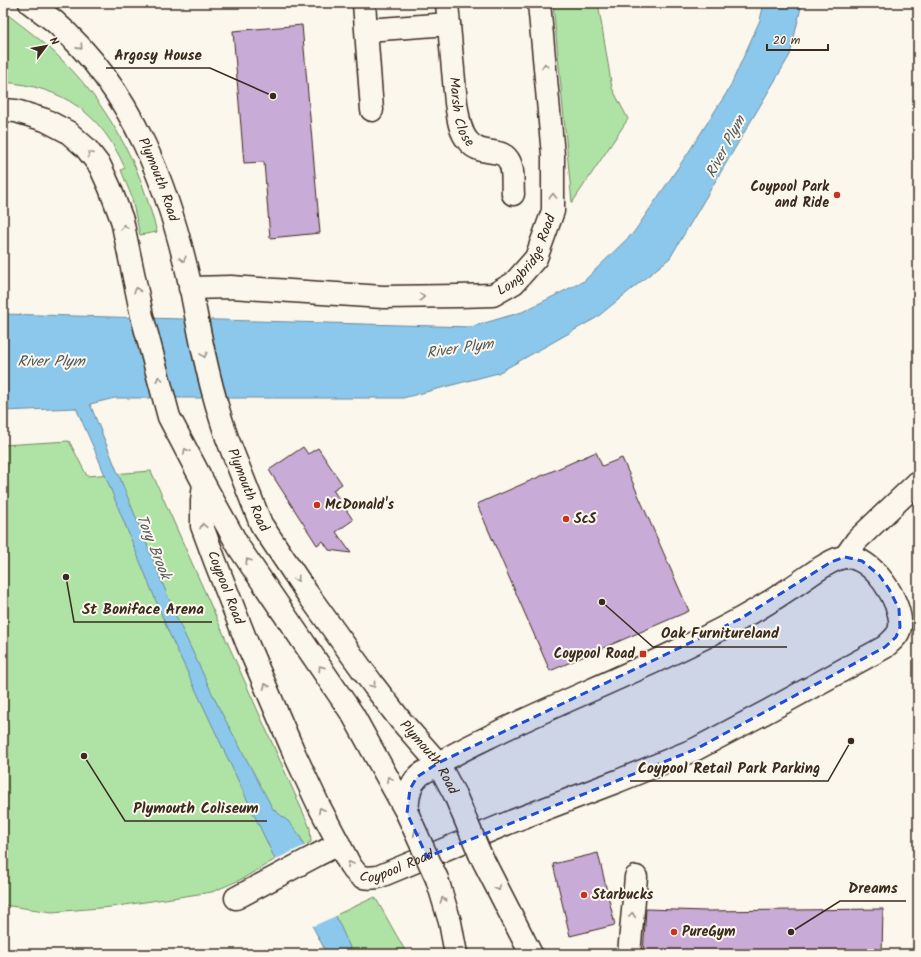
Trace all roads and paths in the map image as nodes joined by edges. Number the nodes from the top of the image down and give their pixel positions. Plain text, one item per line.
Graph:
1 (30, 3) edge
2 (364, 3) edge
3 (539, 3) edge
4 (448, 14) edge
5 (367, 30) junction
6 (3, 110) edge
7 (372, 110) dead end
8 (513, 194) dead end
9 (190, 288) junction
10 (918, 482) edge
11 (204, 484) junction
12 (845, 557) junction
13 (909, 628) edge
14 (438, 763) junction
15 (407, 813) junction
16 (339, 844) junction
17 (636, 877) dead end
18 (236, 898) dead end
19 (456, 954) edge
20 (531, 954) edge
21 (629, 954) edge

1 -> 9 street, Plymouth Road
2 - 5 street
9 -> 3 street, Longbridge Road
4 - 5 street, Marsh Close
4 - 8 street, Marsh Close
5 - 7 street
11 -> 6 street
9 -> 14 street, Plymouth Road
10 - 12 street
15 -> 11 street
16 -> 11 street, Coypool Road
12 - 13 street, Coypool Road
12 - 14 street
13 -> 16 street, Coypool Road
14 - 15 street
14 -> 20 street, Plymouth Road, bridge
19 -> 15 street, bridge
16 - 18 street
21 -> 17 street

